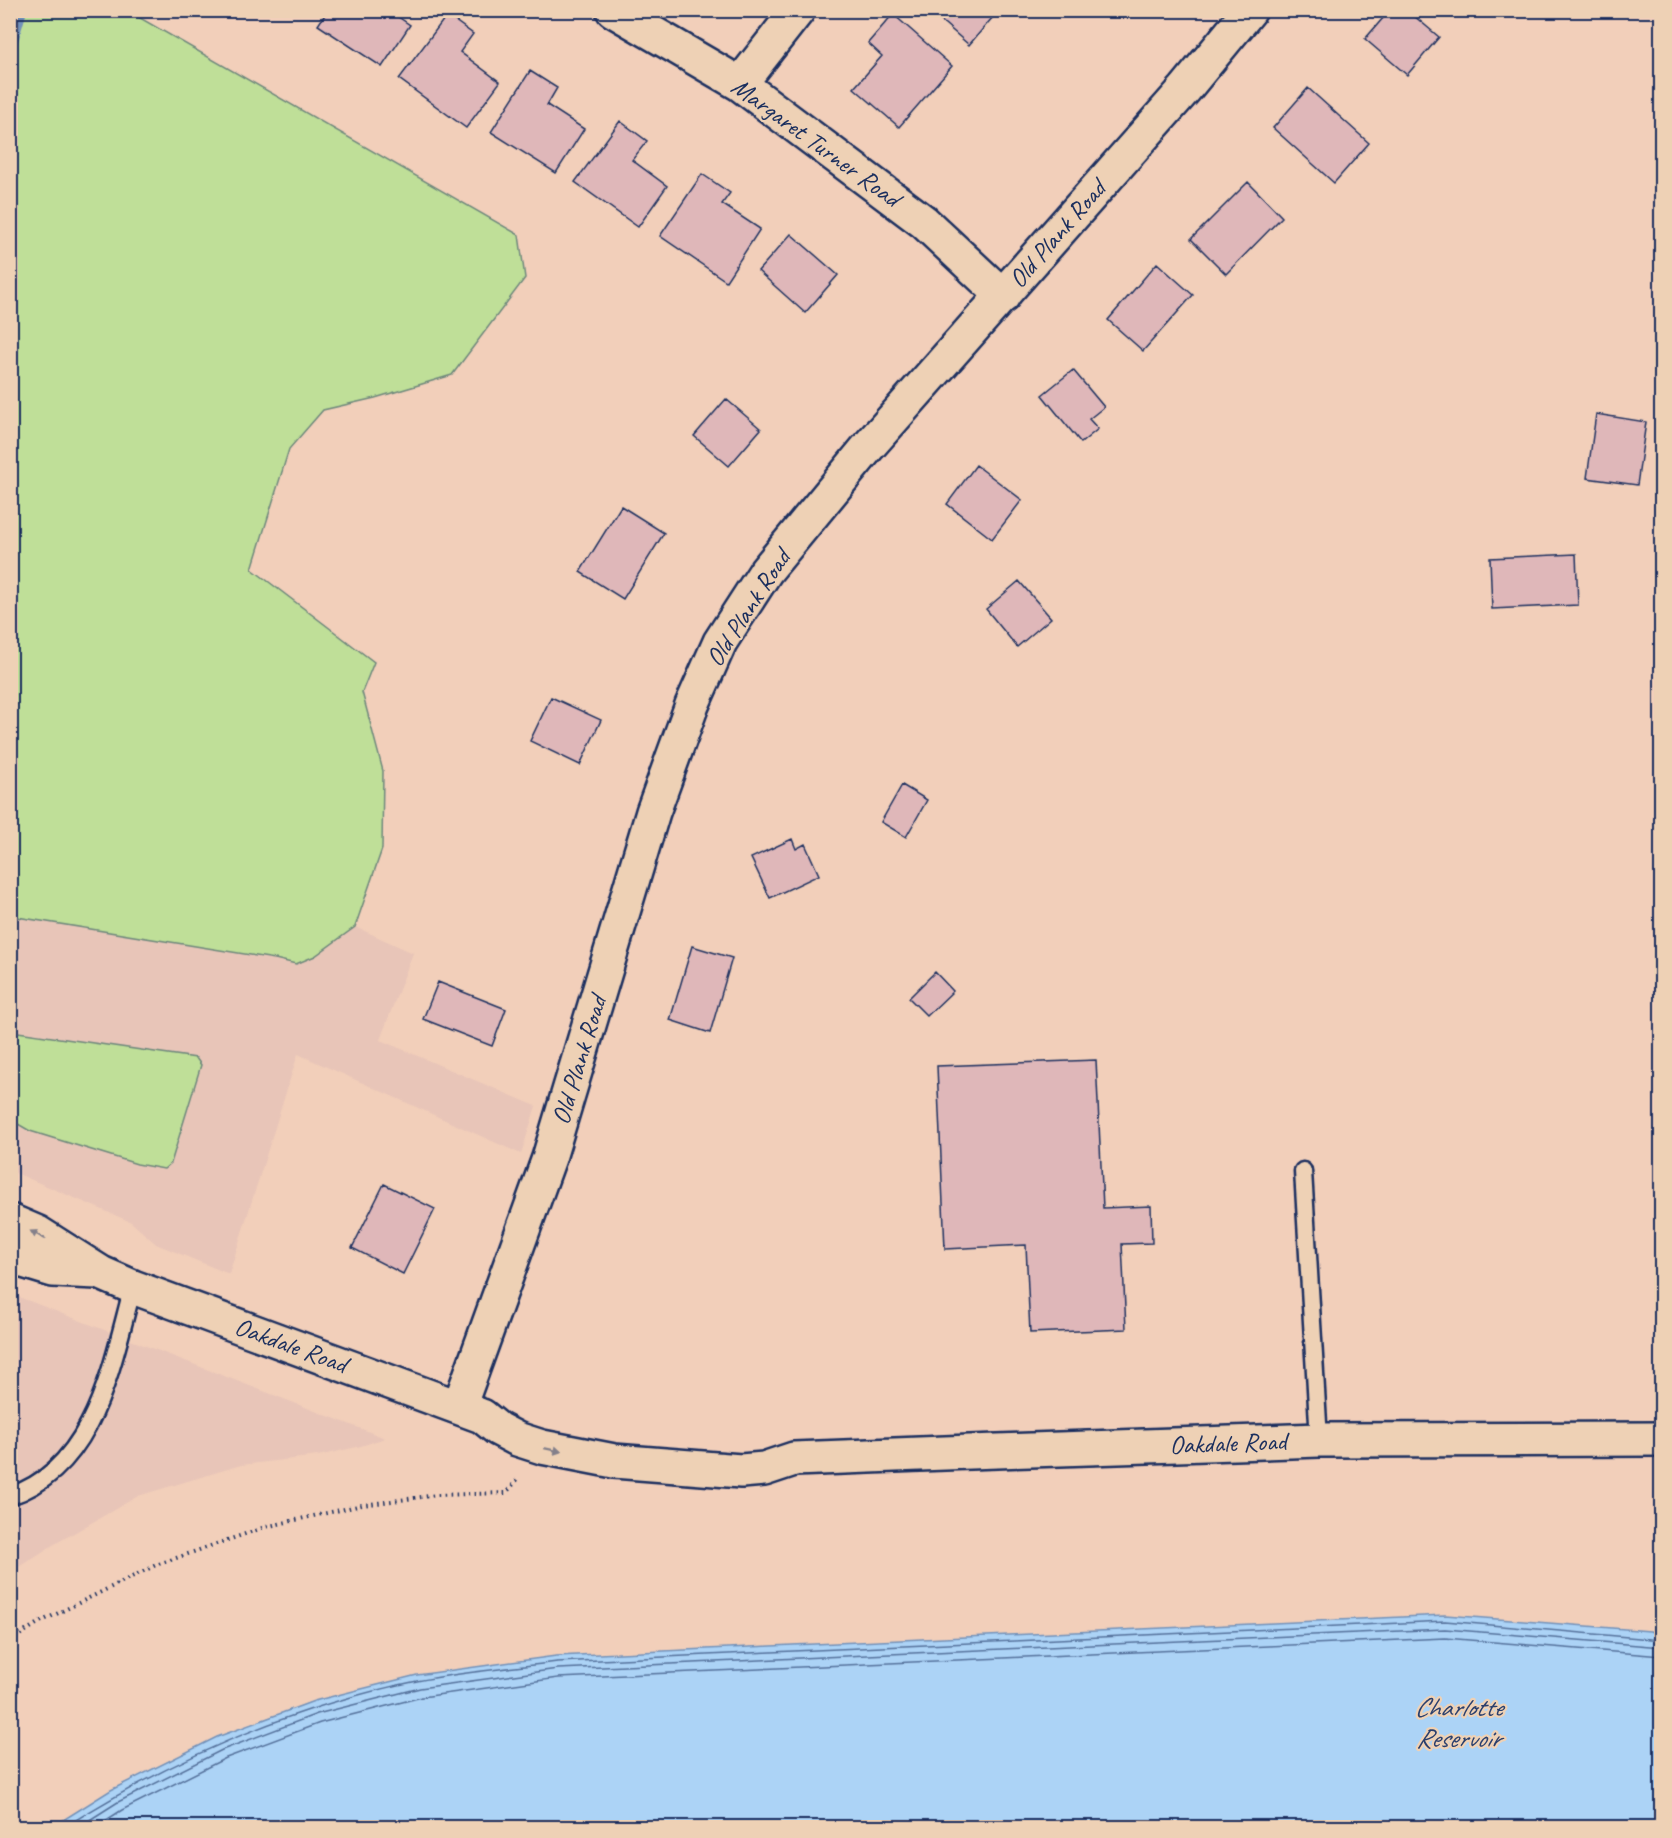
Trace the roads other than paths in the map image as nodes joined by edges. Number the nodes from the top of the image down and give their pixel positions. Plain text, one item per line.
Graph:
1 (613, 10) edge
2 (798, 10) edge
3 (1250, 10) edge
4 (740, 84) junction
5 (1003, 296) junction
6 (1303, 1172) dead end
7 (10, 1221) edge
8 (10, 1257) edge
9 (101, 1273) junction
10 (133, 1287) junction
11 (470, 1412) junction
12 (1662, 1438) edge
13 (1319, 1440) junction
14 (10, 1496) edge

1 - 4 street, Margaret Turner Road
2 - 4 street
3 - 5 street, Old Plank Road
4 - 5 street, Margaret Turner Road
5 - 11 street, Old Plank Road
6 - 13 lane
9 -> 7 street, Oakdale Road
8 - 9 street, Oakdale Road
9 - 10 street, Oakdale Road
10 - 11 street, Oakdale Road
10 - 14 lane
11 - 13 street, Oakdale Road
12 - 13 street, Oakdale Road

